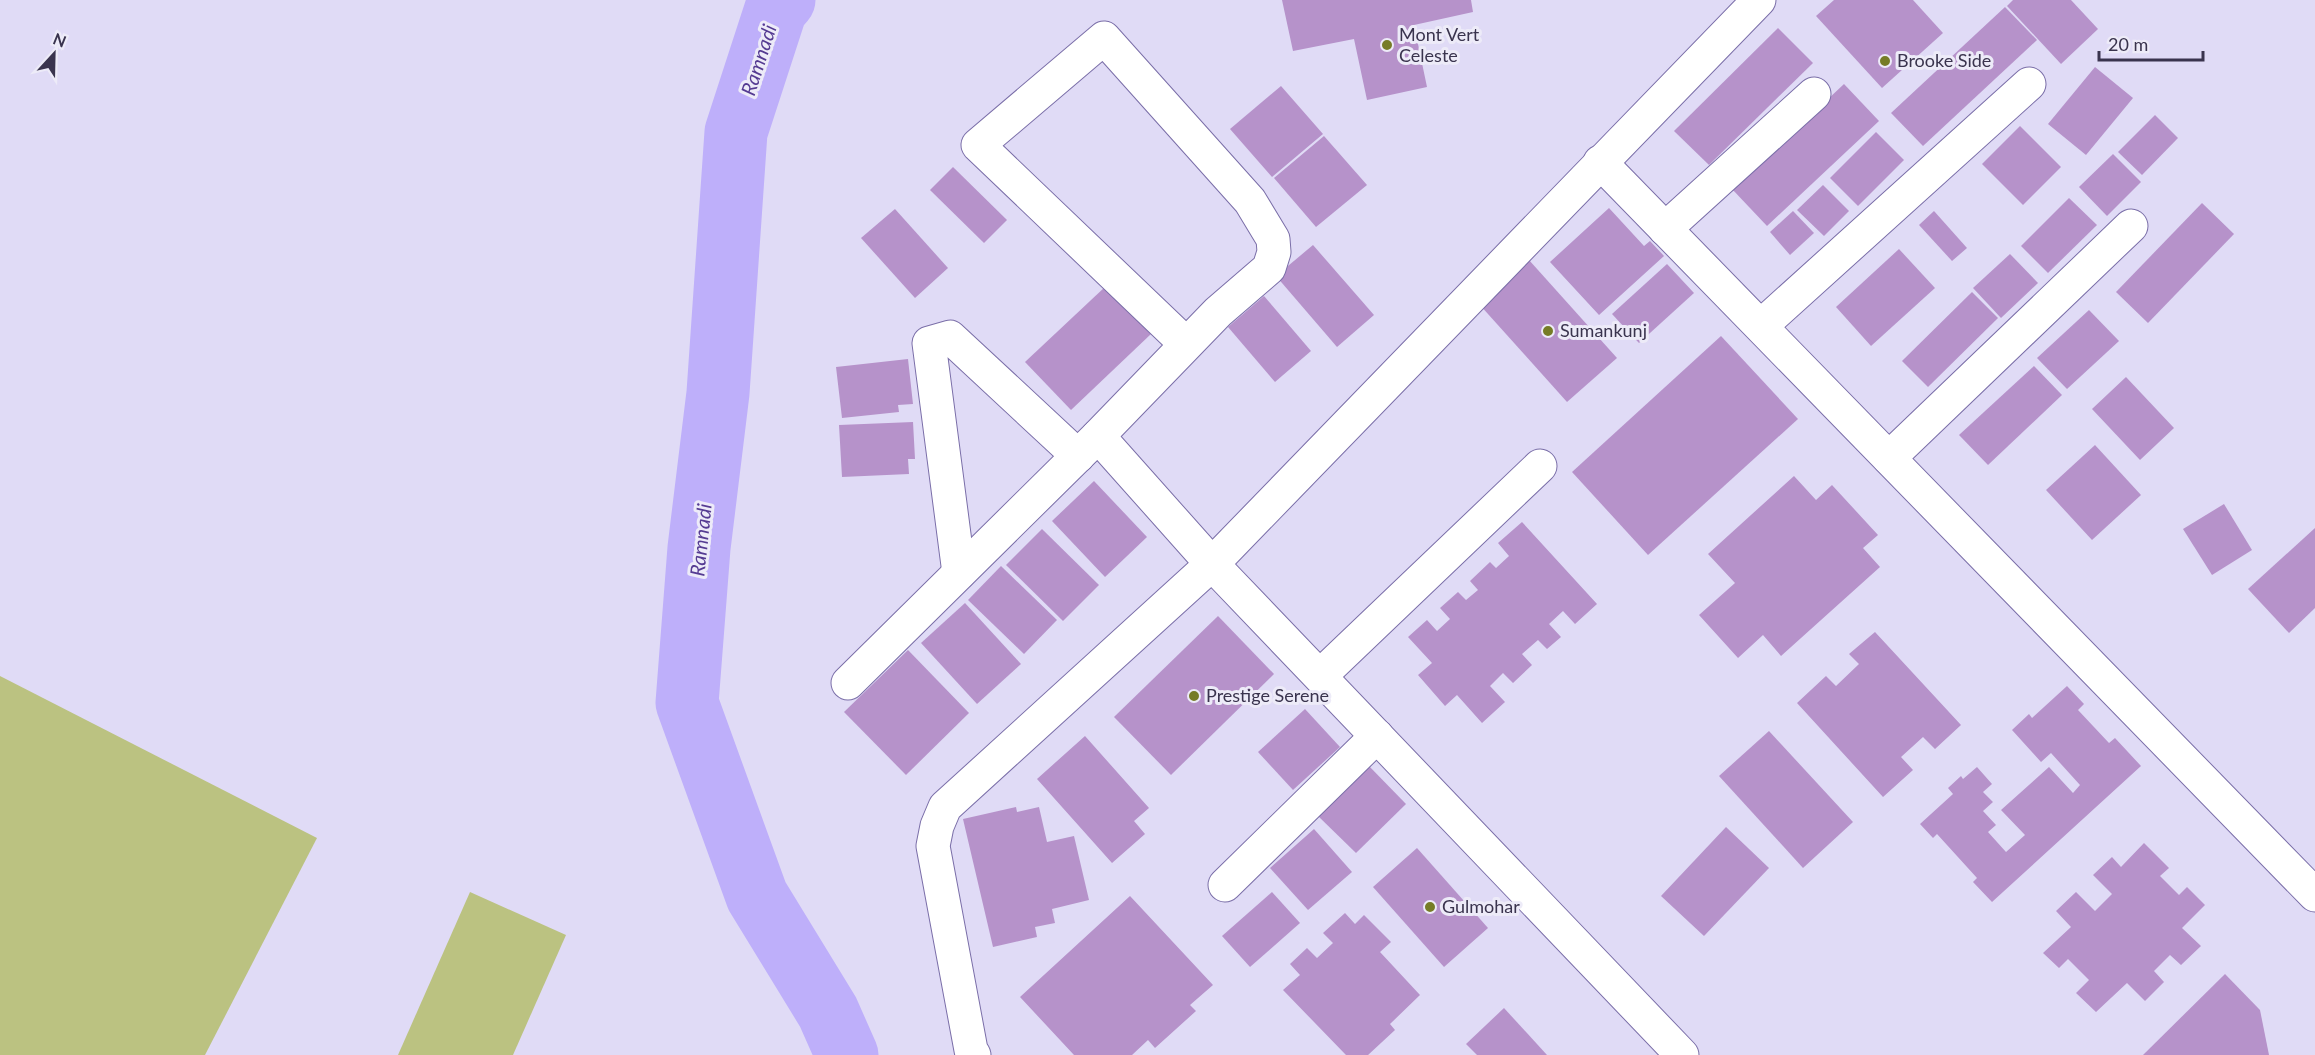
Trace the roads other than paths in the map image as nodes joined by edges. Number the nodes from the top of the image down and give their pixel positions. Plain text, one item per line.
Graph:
1 (1759, 0) edge
2 (2029, 84) dead end
3 (1814, 94) dead end
4 (1600, 162) junction
5 (2132, 226) dead end
6 (1665, 229) junction
7 (1761, 326) junction
8 (1186, 345) junction
9 (1088, 446) junction
10 (1889, 458) junction
11 (1540, 466) dead end
12 (1212, 564) junction
13 (959, 573) junction
14 (1320, 676) junction
15 (848, 683) dead end
16 (1377, 736) junction
17 (1225, 885) dead end
18 (2315, 895) edge
19 (974, 1055) edge
20 (1682, 1055) edge

1 - 4 lane
2 - 7 lane
3 - 6 lane
4 - 6 lane
4 - 12 lane
5 - 10 lane
6 - 7 lane
7 - 10 lane
8 - 8 lane
8 - 9 lane
9 - 12 lane
9 - 13 lane
9 - 13 lane
10 - 18 lane
11 - 14 lane
12 - 14 lane
12 - 19 lane
13 - 15 lane
14 - 16 lane
16 - 17 lane
16 - 20 lane

